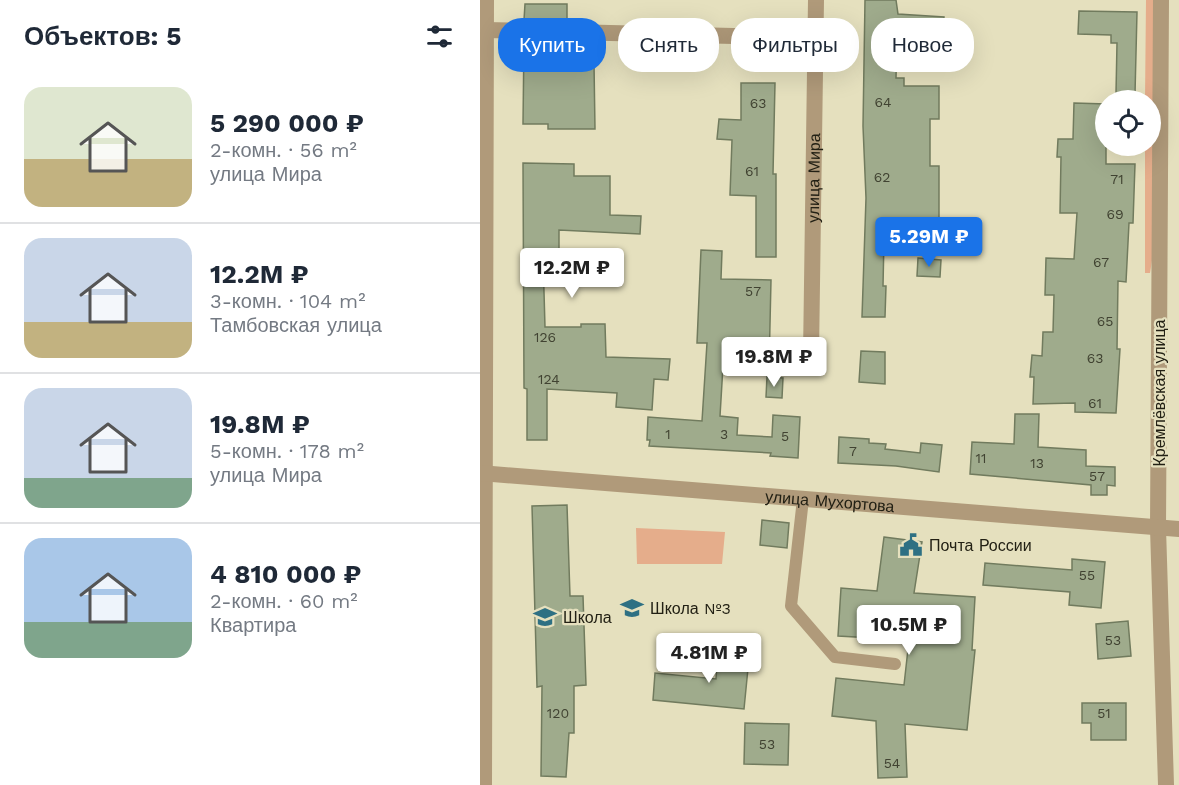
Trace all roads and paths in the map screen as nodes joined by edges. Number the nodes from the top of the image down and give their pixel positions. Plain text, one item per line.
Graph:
1 (486, 0) edge
2 (816, 0) edge
3 (1161, 0) edge
4 (816, 18) edge
5 (486, 30) junction
6 (731, 36) edge
7 (815, 72) edge
8 (811, 355) dead end
9 (482, 473) edge
10 (803, 499) junction
11 (1158, 528) junction
12 (1179, 529) edge
13 (895, 664) dead end
14 (484, 785) edge
15 (1166, 785) edge

1 - 5 street
2 - 4 street, улица Мира
3 - 11 street, Кремлёвская улица
5 - 6 street
5 - 9 street
7 - 8 street, улица Мира
9 - 10 street, улица Мухортова
9 - 14 street
10 - 11 street, улица Мухортова
10 - 13 lane
11 - 12 street, улица Мухортова
11 - 15 street, Кремлёвская улица

